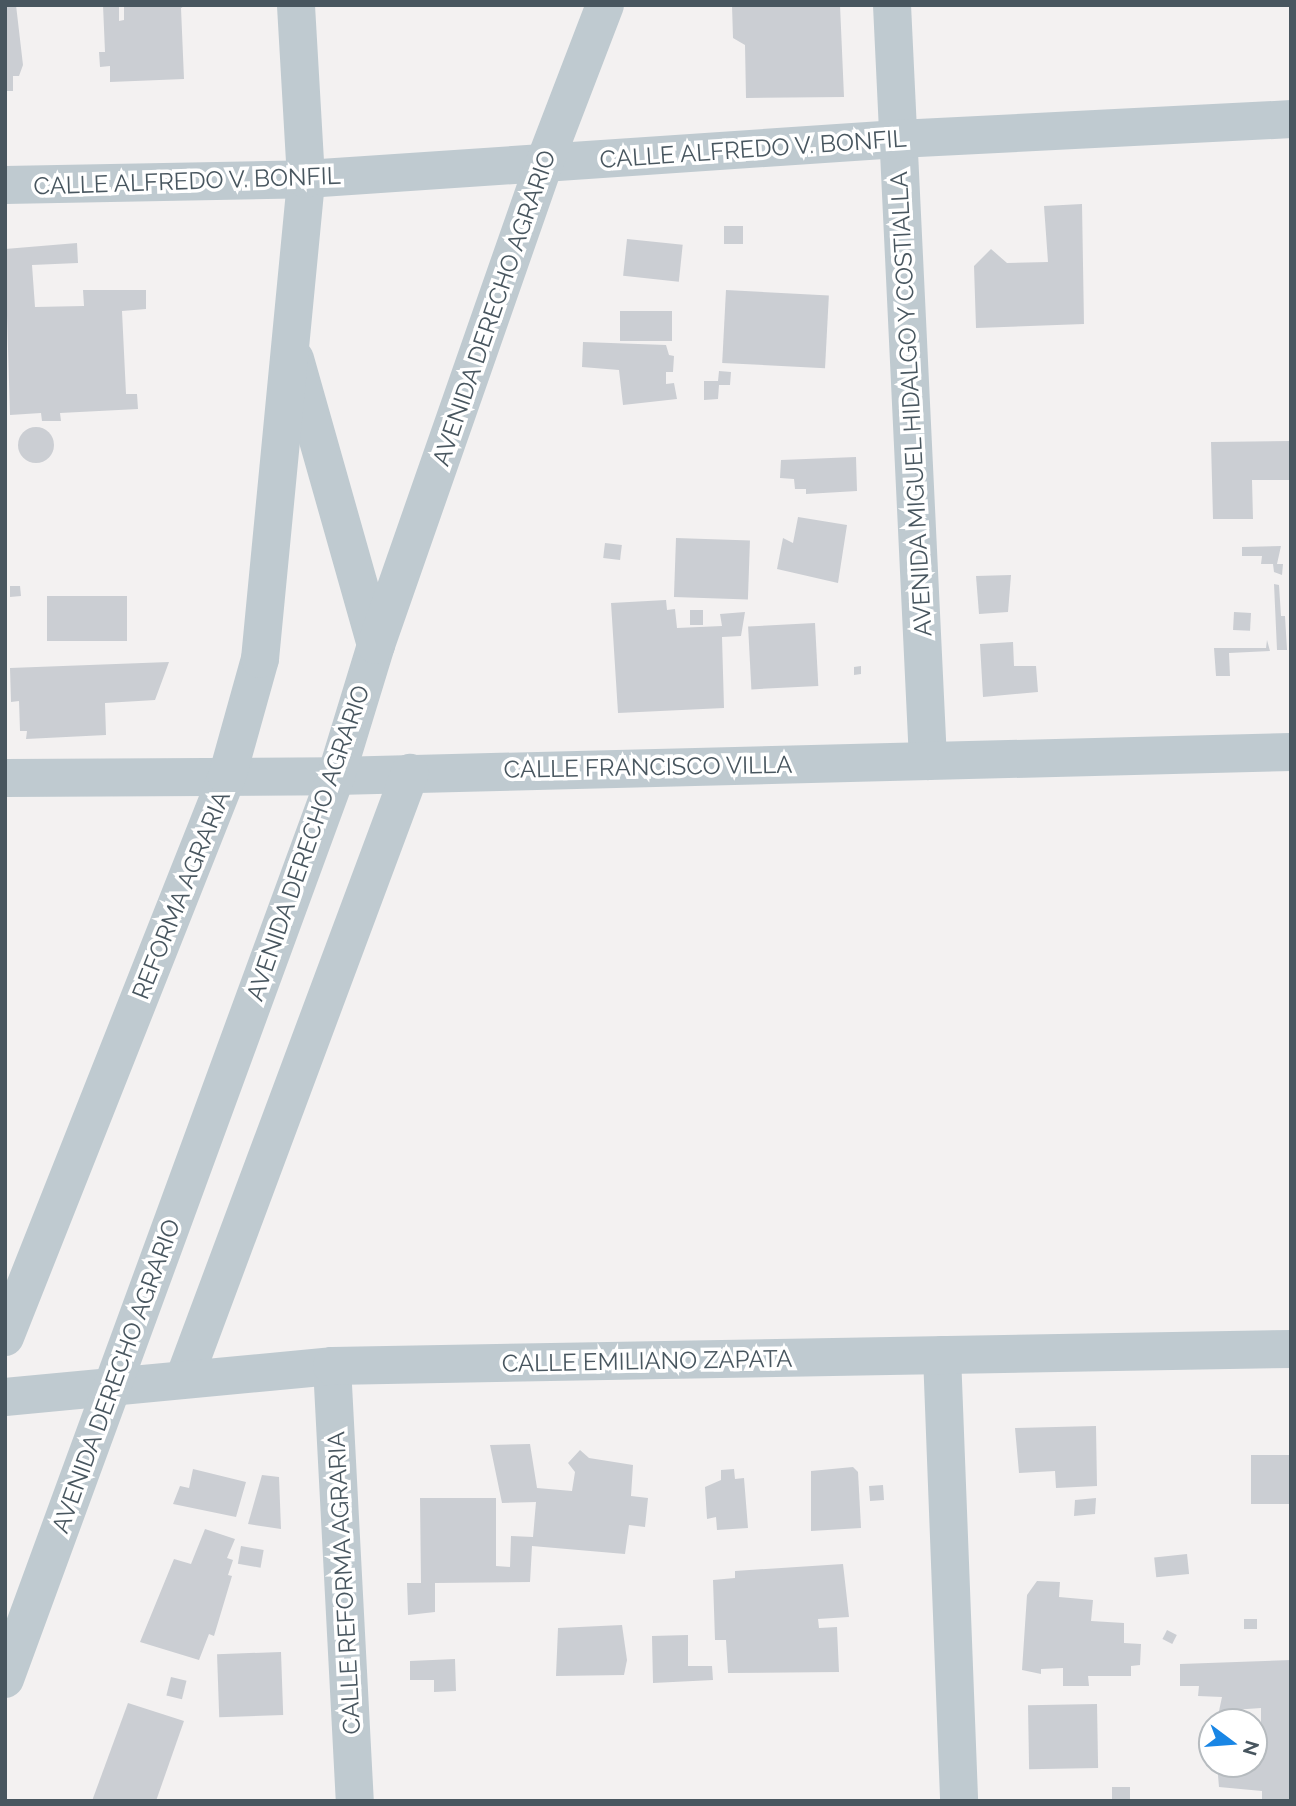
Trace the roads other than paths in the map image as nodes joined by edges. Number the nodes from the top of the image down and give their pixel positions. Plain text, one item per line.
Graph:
1 (296, 5) edge
2 (605, 5) edge
3 (892, 5) edge
4 (1291, 119) edge
5 (898, 139) junction
6 (544, 164) junction
7 (306, 179) junction
8 (5, 186) edge
9 (290, 340) junction
10 (376, 645) junction
11 (1291, 752) edge
12 (928, 761) junction
13 (410, 773) junction
14 (336, 776) junction
15 (227, 777) junction
16 (5, 778) edge
17 (5, 1337) edge
18 (1291, 1349) edge
19 (942, 1355) junction
20 (332, 1366) junction
21 (184, 1380) junction
22 (111, 1388) junction
23 (5, 1398) edge
24 (5, 1679) edge
25 (355, 1801) edge
26 (959, 1801) edge

1 - 7 street
2 - 6 street, AVENIDA DERECHO AGRARIO
3 - 5 street, AVENIDA MIGUEL HIDALGO Y COSTIALLA
4 - 5 street, CALLE ALFREDO V. BONFIL
5 - 6 street, CALLE ALFREDO V. BONFIL
5 - 12 street, AVENIDA MIGUEL HIDALGO Y COSTIALLA
6 - 7 street, CALLE ALFREDO V. BONFIL
6 - 10 street, AVENIDA DERECHO AGRARIO
7 - 8 street, CALLE ALFREDO V. BONFIL
7 - 9 street
9 - 10 street
9 - 15 street, REFORMA AGRARIA
10 - 14 street, AVENIDA DERECHO AGRARIO
11 - 12 street, CALLE FRANCISCO VILLA
12 - 13 street, CALLE FRANCISCO VILLA
13 - 14 street, CALLE FRANCISCO VILLA
13 - 21 street
14 - 15 street, CALLE FRANCISCO VILLA
14 - 22 street, AVENIDA DERECHO AGRARIO
15 - 16 street, CALLE FRANCISCO VILLA
15 - 17 street, REFORMA AGRARIA
18 - 19 street, CALLE EMILIANO ZAPATA
19 - 20 street, CALLE EMILIANO ZAPATA
19 - 26 street
20 - 21 street, CALLE EMILIANO ZAPATA
20 - 25 street, CALLE REFORMA AGRARIA
21 - 22 street, CALLE EMILIANO ZAPATA
22 - 23 street, CALLE EMILIANO ZAPATA
22 - 24 street, AVENIDA DERECHO AGRARIO

